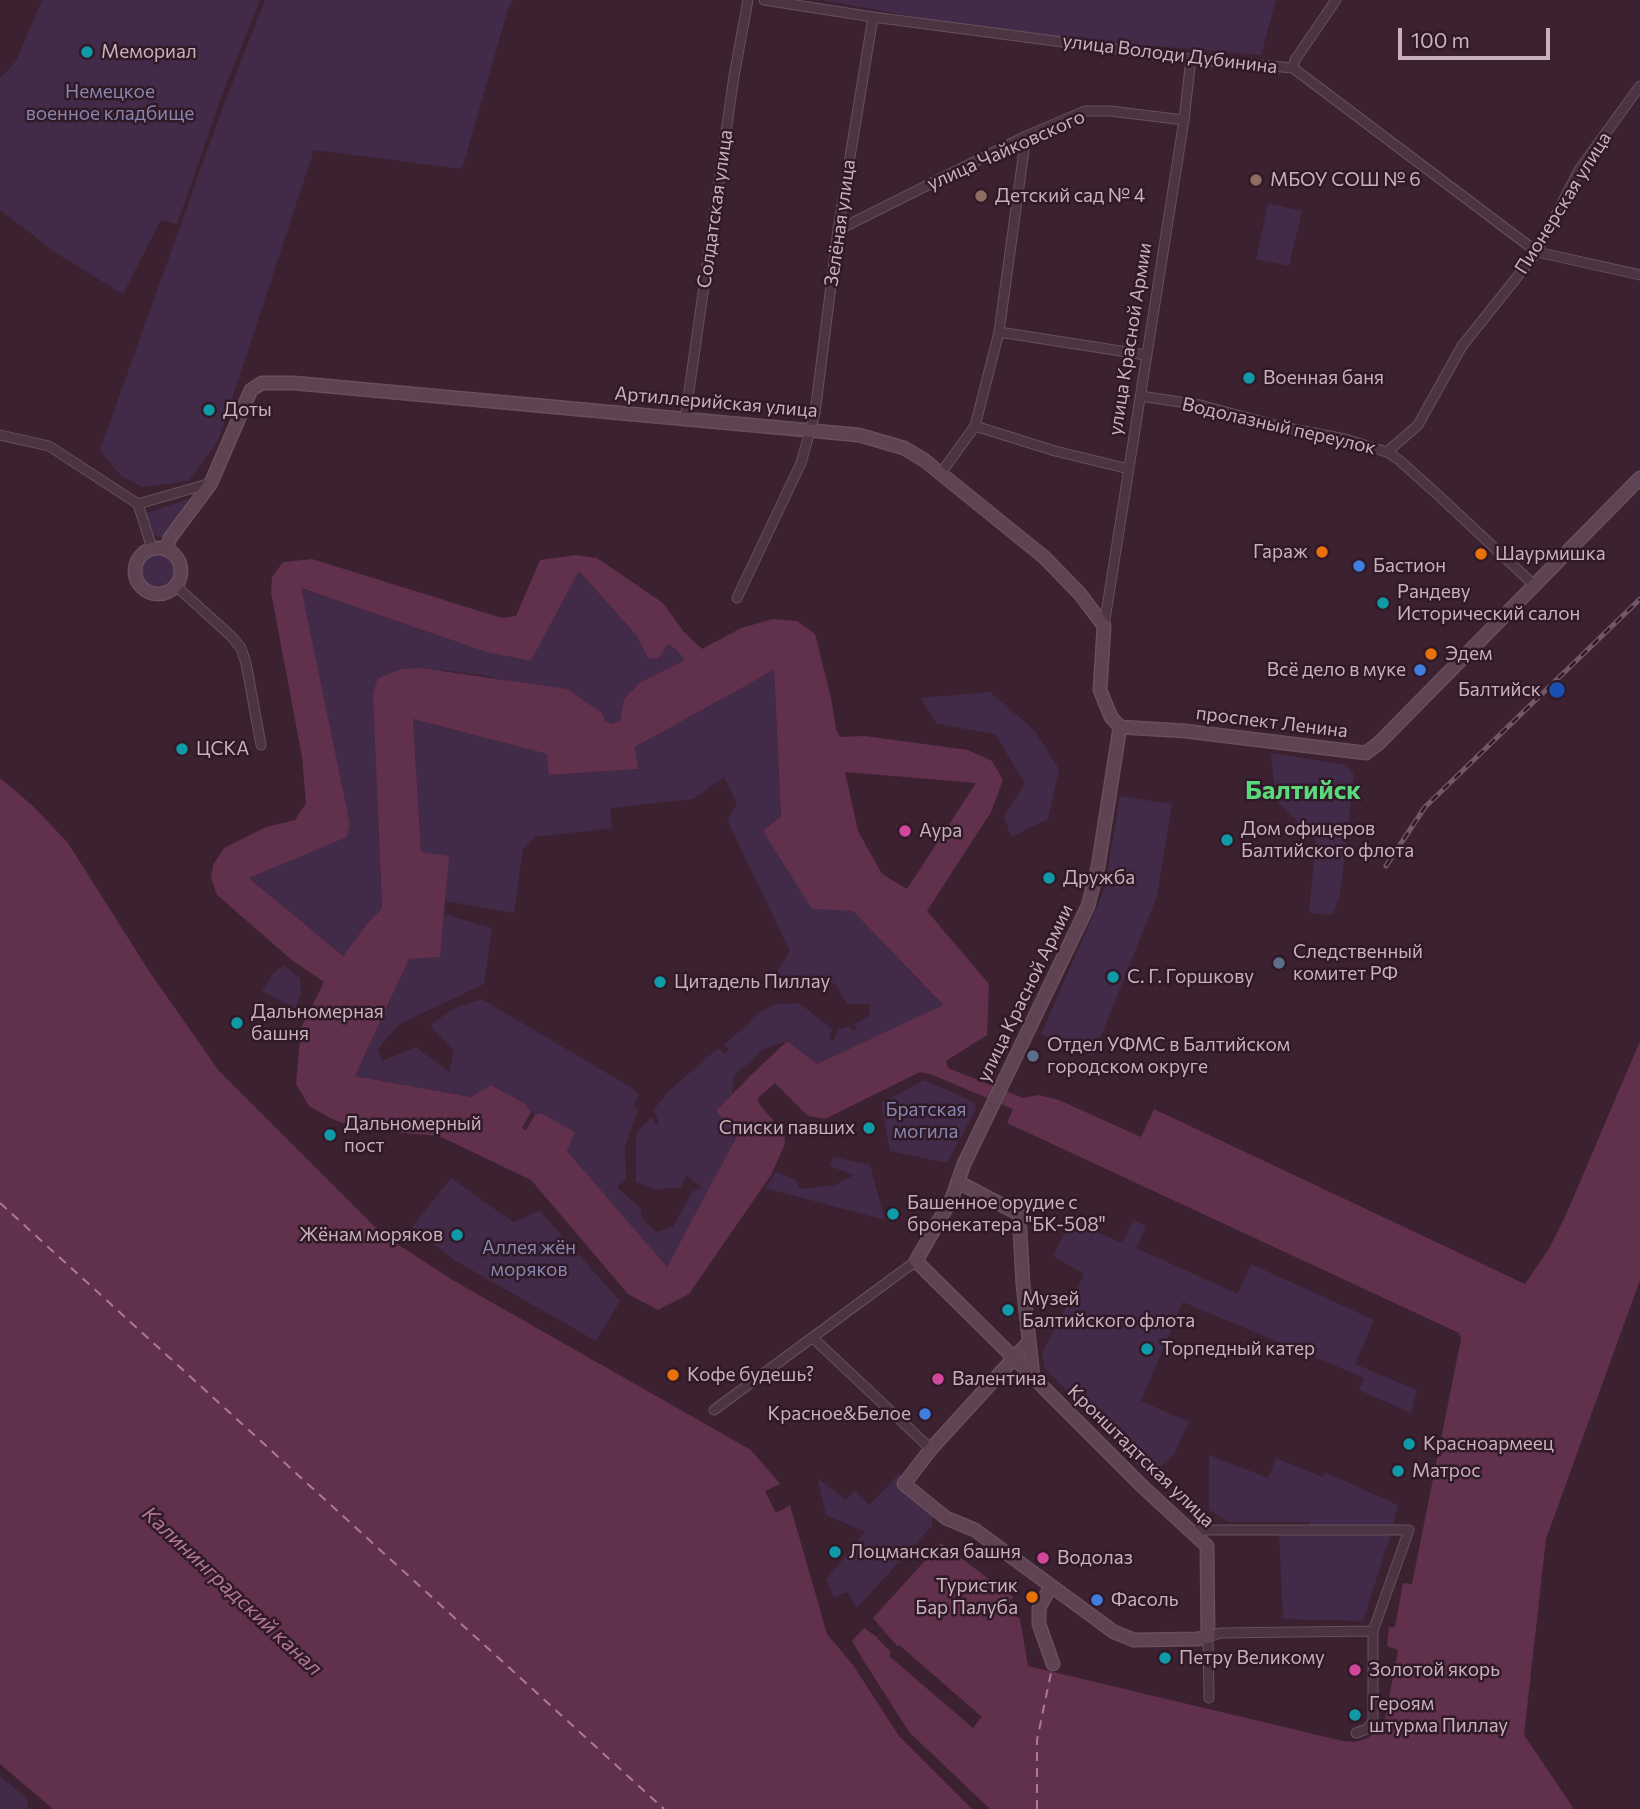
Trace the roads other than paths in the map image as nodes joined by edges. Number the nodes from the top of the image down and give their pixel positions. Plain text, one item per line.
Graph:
1 (748, 0) edge
2 (764, 0) edge
3 (1336, 0) edge
4 (873, 17) junction
5 (1191, 59) junction
6 (1293, 68) junction
7 (1640, 86) edge
8 (1184, 120) junction
9 (1026, 136) junction
10 (838, 230) junction
11 (1537, 251) junction
12 (1640, 275) edge
13 (999, 332) junction
14 (1146, 355) junction
15 (1140, 396) junction
16 (685, 419) junction
17 (975, 426) junction
18 (810, 430) junction
19 (0, 435) edge
20 (1387, 453) junction
21 (1129, 468) junction
22 (941, 473) junction
23 (1640, 478) edge
24 (211, 483) junction
25 (138, 503) junction
26 (152, 548) junction
27 (166, 549) junction
28 (1534, 585) junction
29 (176, 586) junction
30 (737, 598) dead end
31 (1104, 625) junction
32 (1120, 727) junction
33 (261, 745) dead end
34 (958, 1182) junction
35 (916, 1261) junction
36 (813, 1338) junction
37 (1030, 1342) junction
38 (1014, 1358) junction
39 (1033, 1377) junction
40 (714, 1410) dead end
41 (931, 1449) junction
42 (1189, 1530) junction
43 (1051, 1586) junction
44 (1373, 1631) junction
45 (1208, 1637) junction
46 (1053, 1664) dead end
47 (1209, 1698) dead end
48 (1356, 1733) dead end

1 - 16 street, Солдатская улица
2 - 4 street, улица Володи Дубинина
3 - 6 street
4 - 5 street, улица Володи Дубинина
4 - 10 street, Зелёная улица
5 - 6 street, улица Володи Дубинина
5 - 8 street, улица Красной Армии
6 - 11 street, улица Володи Дубинина
7 - 11 street, Пионерская улица
8 - 9 street, улица Чайковского
8 - 14 street, улица Красной Армии
9 - 10 street, улица Чайковского
9 - 13 street
10 - 18 street, Зелёная улица
11 - 12 street, улица Володи Дубинина
11 - 20 street, Пионерская улица
13 - 14 street
13 - 17 street
14 - 15 street, улица Красной Армии
15 - 20 street, Водолазный переулок
15 - 21 street, улица Красной Армии
16 - 18 street, Артиллерийская улица
16 - 24 street, Артиллерийская улица
17 - 21 street
17 - 22 street
18 - 22 street, Артиллерийская улица
18 - 30 street, Зелёная улица
19 - 25 street
20 - 28 street, Водолазный переулок
21 - 31 street, улица Красной Армии
22 - 31 street, Артиллерийская улица
23 - 28 street, проспект Ленина
24 - 25 street
24 - 27 street, Артиллерийская улица
25 - 26 street
26 - 27 street
26 - 29 street
27 - 29 street
28 - 32 street, проспект Ленина
29 - 33 street
31 - 32 street
32 - 34 street, улица Красной Армии
34 - 35 street, улица Красной Армии
34 - 37 street
35 - 36 street, улица Красной Армии
35 - 38 street, Кронштадтская улица
36 - 40 street, улица Красной Армии
36 - 41 street
37 - 38 street
37 - 39 street
38 - 39 street, Кронштадтская улица
38 - 41 street
39 - 42 street, Кронштадтская улица
41 - 43 street
42 - 44 street
42 - 45 street, Кронштадтская улица
43 - 45 street
43 - 46 street
44 - 45 street
44 - 48 street
45 - 47 street

